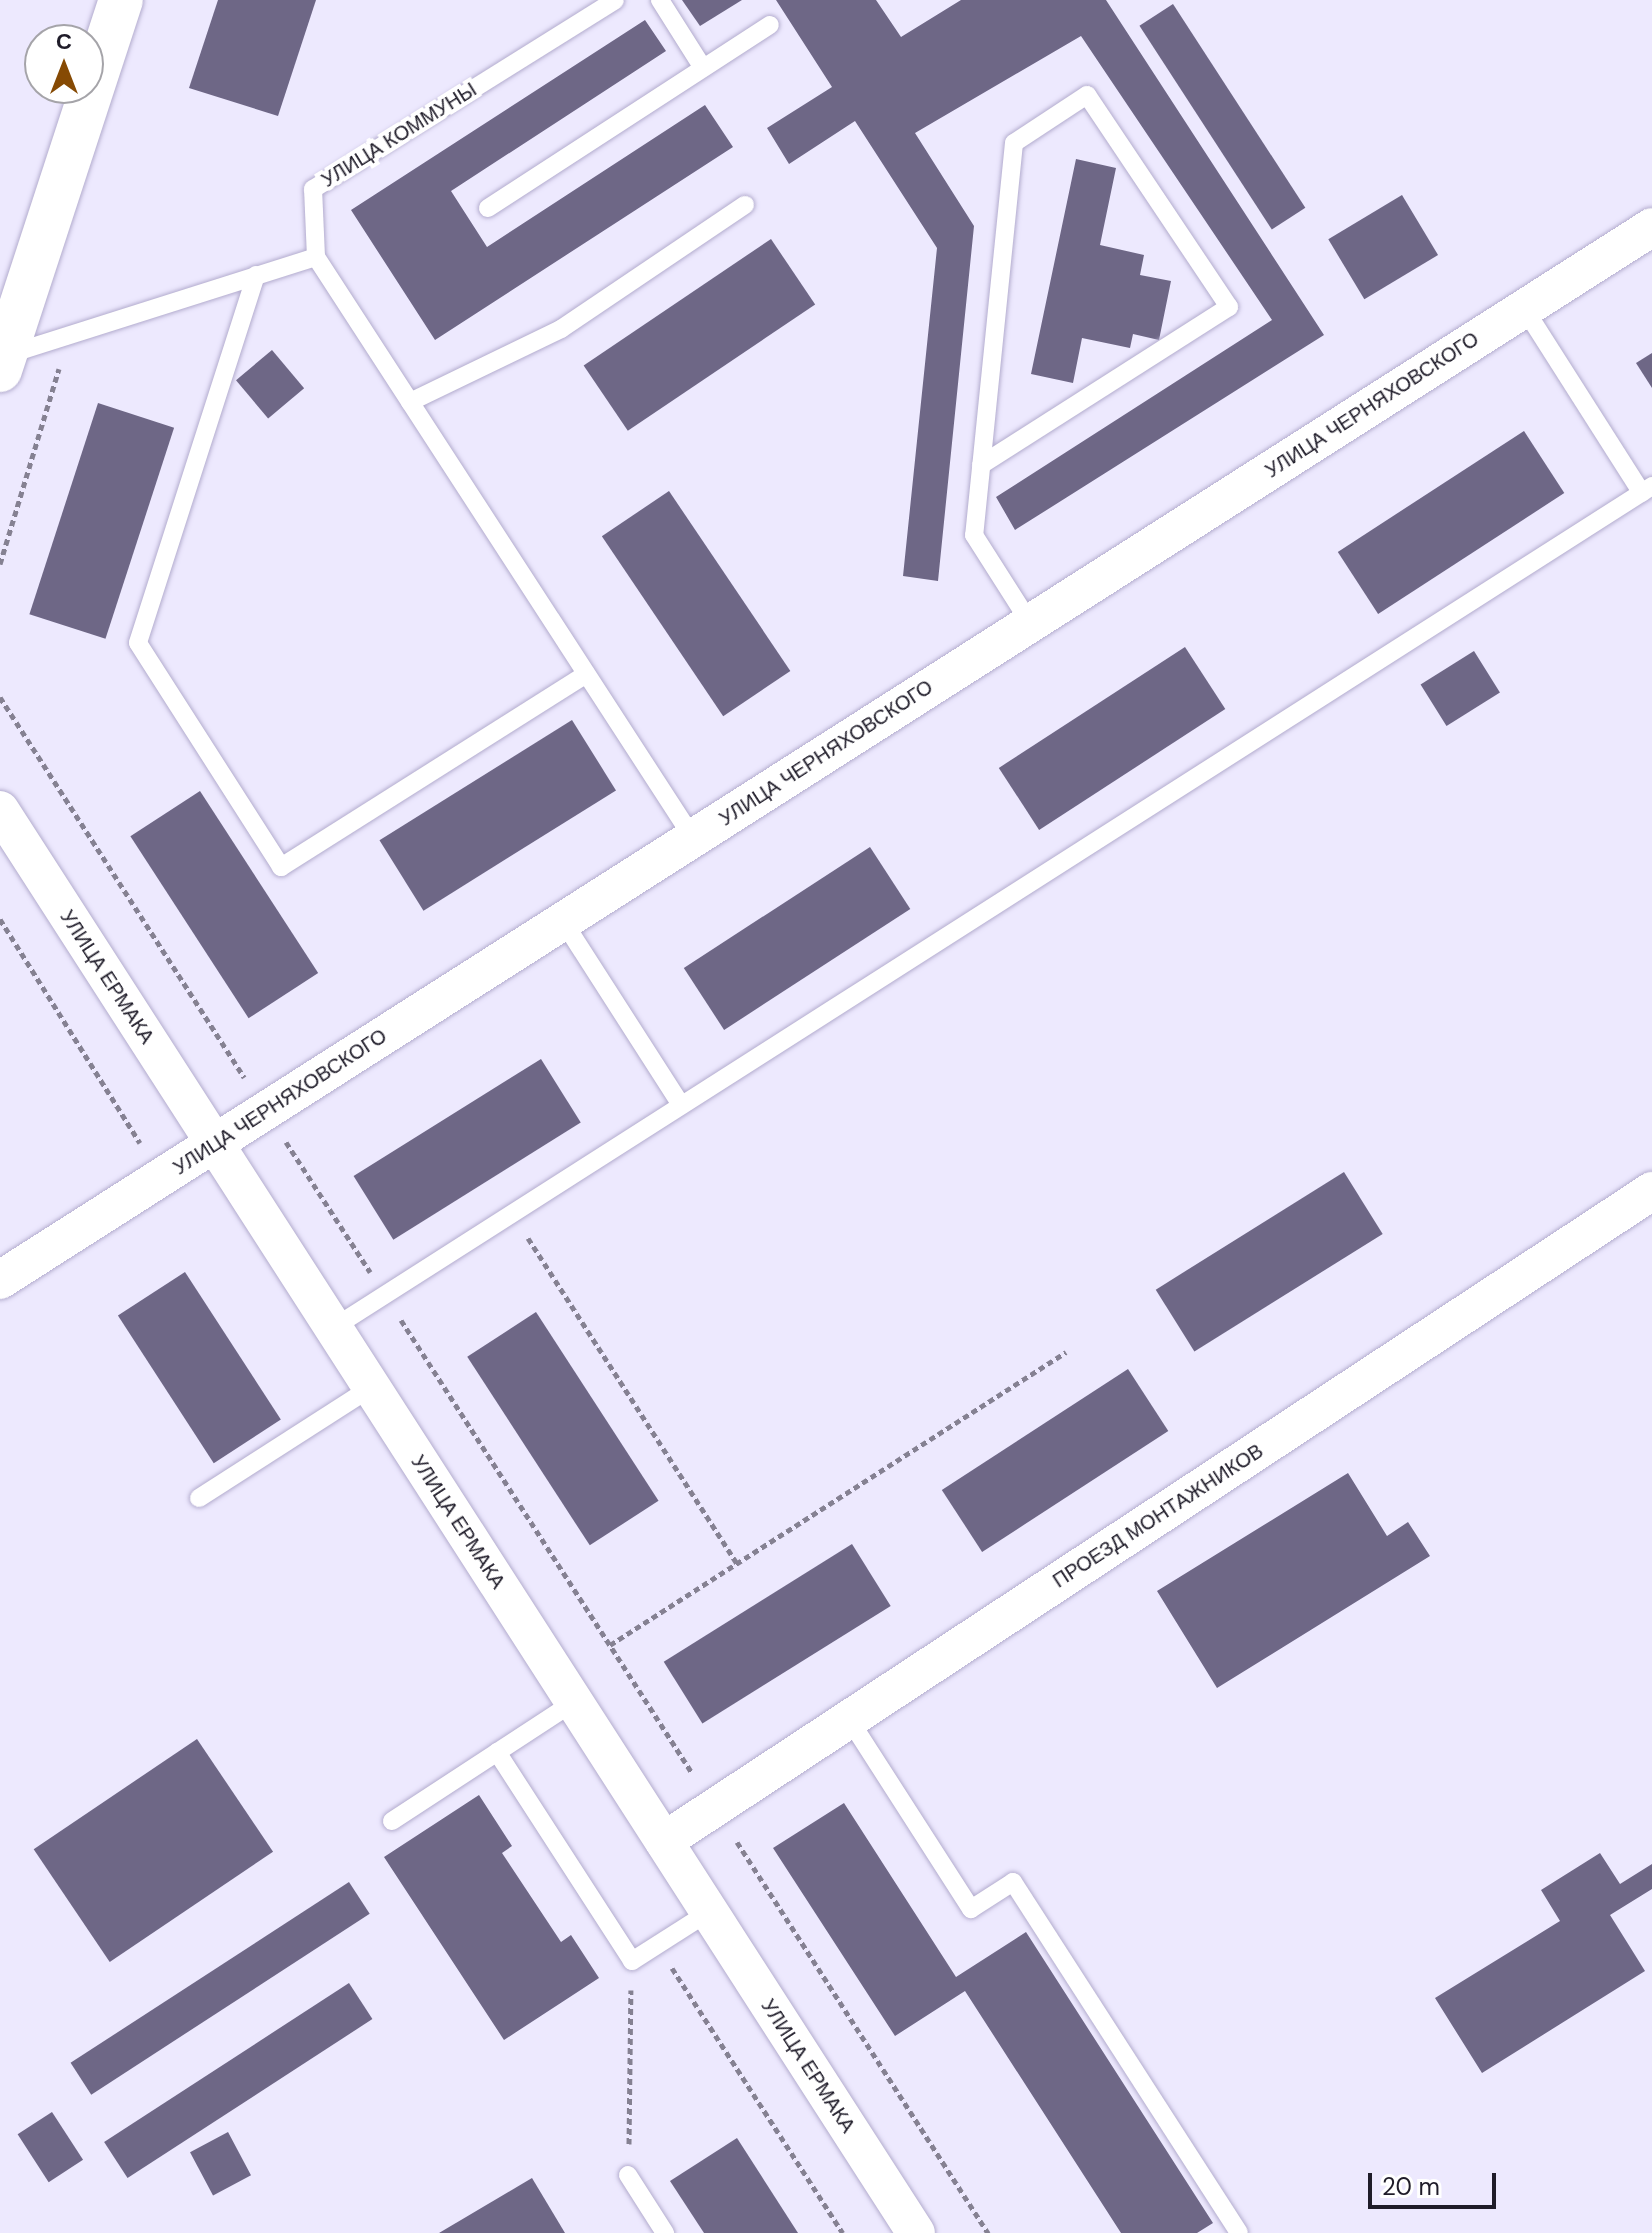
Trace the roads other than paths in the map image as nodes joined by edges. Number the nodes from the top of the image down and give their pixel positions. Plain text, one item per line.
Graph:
1 (121, 0) edge
2 (615, 0) edge
3 (660, 0) edge
4 (770, 25) dead end
5 (703, 68) junction
6 (745, 205) dead end
7 (488, 208) dead end
8 (1652, 227) edge
9 (316, 257) junction
10 (256, 275) junction
11 (1524, 308) junction
12 (2, 363) edge
13 (410, 402) junction
14 (981, 465) junction
15 (1647, 489) edge
16 (1030, 623) junction
17 (586, 674) junction
18 (0, 810) edge
19 (693, 838) junction
20 (563, 921) junction
21 (681, 1105) junction
22 (214, 1144) junction
23 (1652, 1191) edge
24 (0, 1280) edge
25 (333, 1328) junction
26 (372, 1387) junction
27 (199, 1498) dead end
28 (574, 1702) junction
29 (849, 1719) junction
30 (497, 1752) junction
31 (392, 1821) dead end
32 (664, 1841) junction
33 (709, 1912) junction
34 (628, 2175) road end
35 (664, 2233) edge
36 (916, 2233) edge
37 (1239, 2233) edge

1 - 12 street
2 - 9 lane, УЛИЦА КОММУНЫ
3 - 5 lane
4 - 5 lane
5 - 7 lane
6 - 13 lane
8 - 11 street, УЛИЦА ЧЕРНЯХОВСКОГО
9 - 10 lane
9 - 13 lane
10 - 12 lane
10 - 17 lane
11 - 15 lane
11 - 16 street, УЛИЦА ЧЕРНЯХОВСКОГО
13 - 17 lane
14 - 14 lane
14 - 16 lane
15 - 21 lane
16 - 19 street, УЛИЦА ЧЕРНЯХОВСКОГО
17 - 19 lane
18 - 22 street, УЛИЦА ЕРМАКА
19 - 20 street, УЛИЦА ЧЕРНЯХОВСКОГО
20 - 21 lane
20 - 22 street, УЛИЦА ЧЕРНЯХОВСКОГО
21 - 25 lane
22 - 24 street, УЛИЦА ЧЕРНЯХОВСКОГО
22 - 25 street, УЛИЦА ЕРМАКА
23 - 29 street, ПРОЕЗД МОНТАЖНИКОВ
25 - 26 street, УЛИЦА ЕРМАКА
26 - 27 lane
26 - 28 street, УЛИЦА ЕРМАКА
28 - 30 lane
28 - 32 street, УЛИЦА ЕРМАКА
29 - 32 street, ПРОЕЗД МОНТАЖНИКОВ
29 - 37 lane
30 - 31 lane
30 - 33 lane
32 - 33 street, УЛИЦА ЕРМАКА
33 - 36 street, УЛИЦА ЕРМАКА
34 - 35 lane

